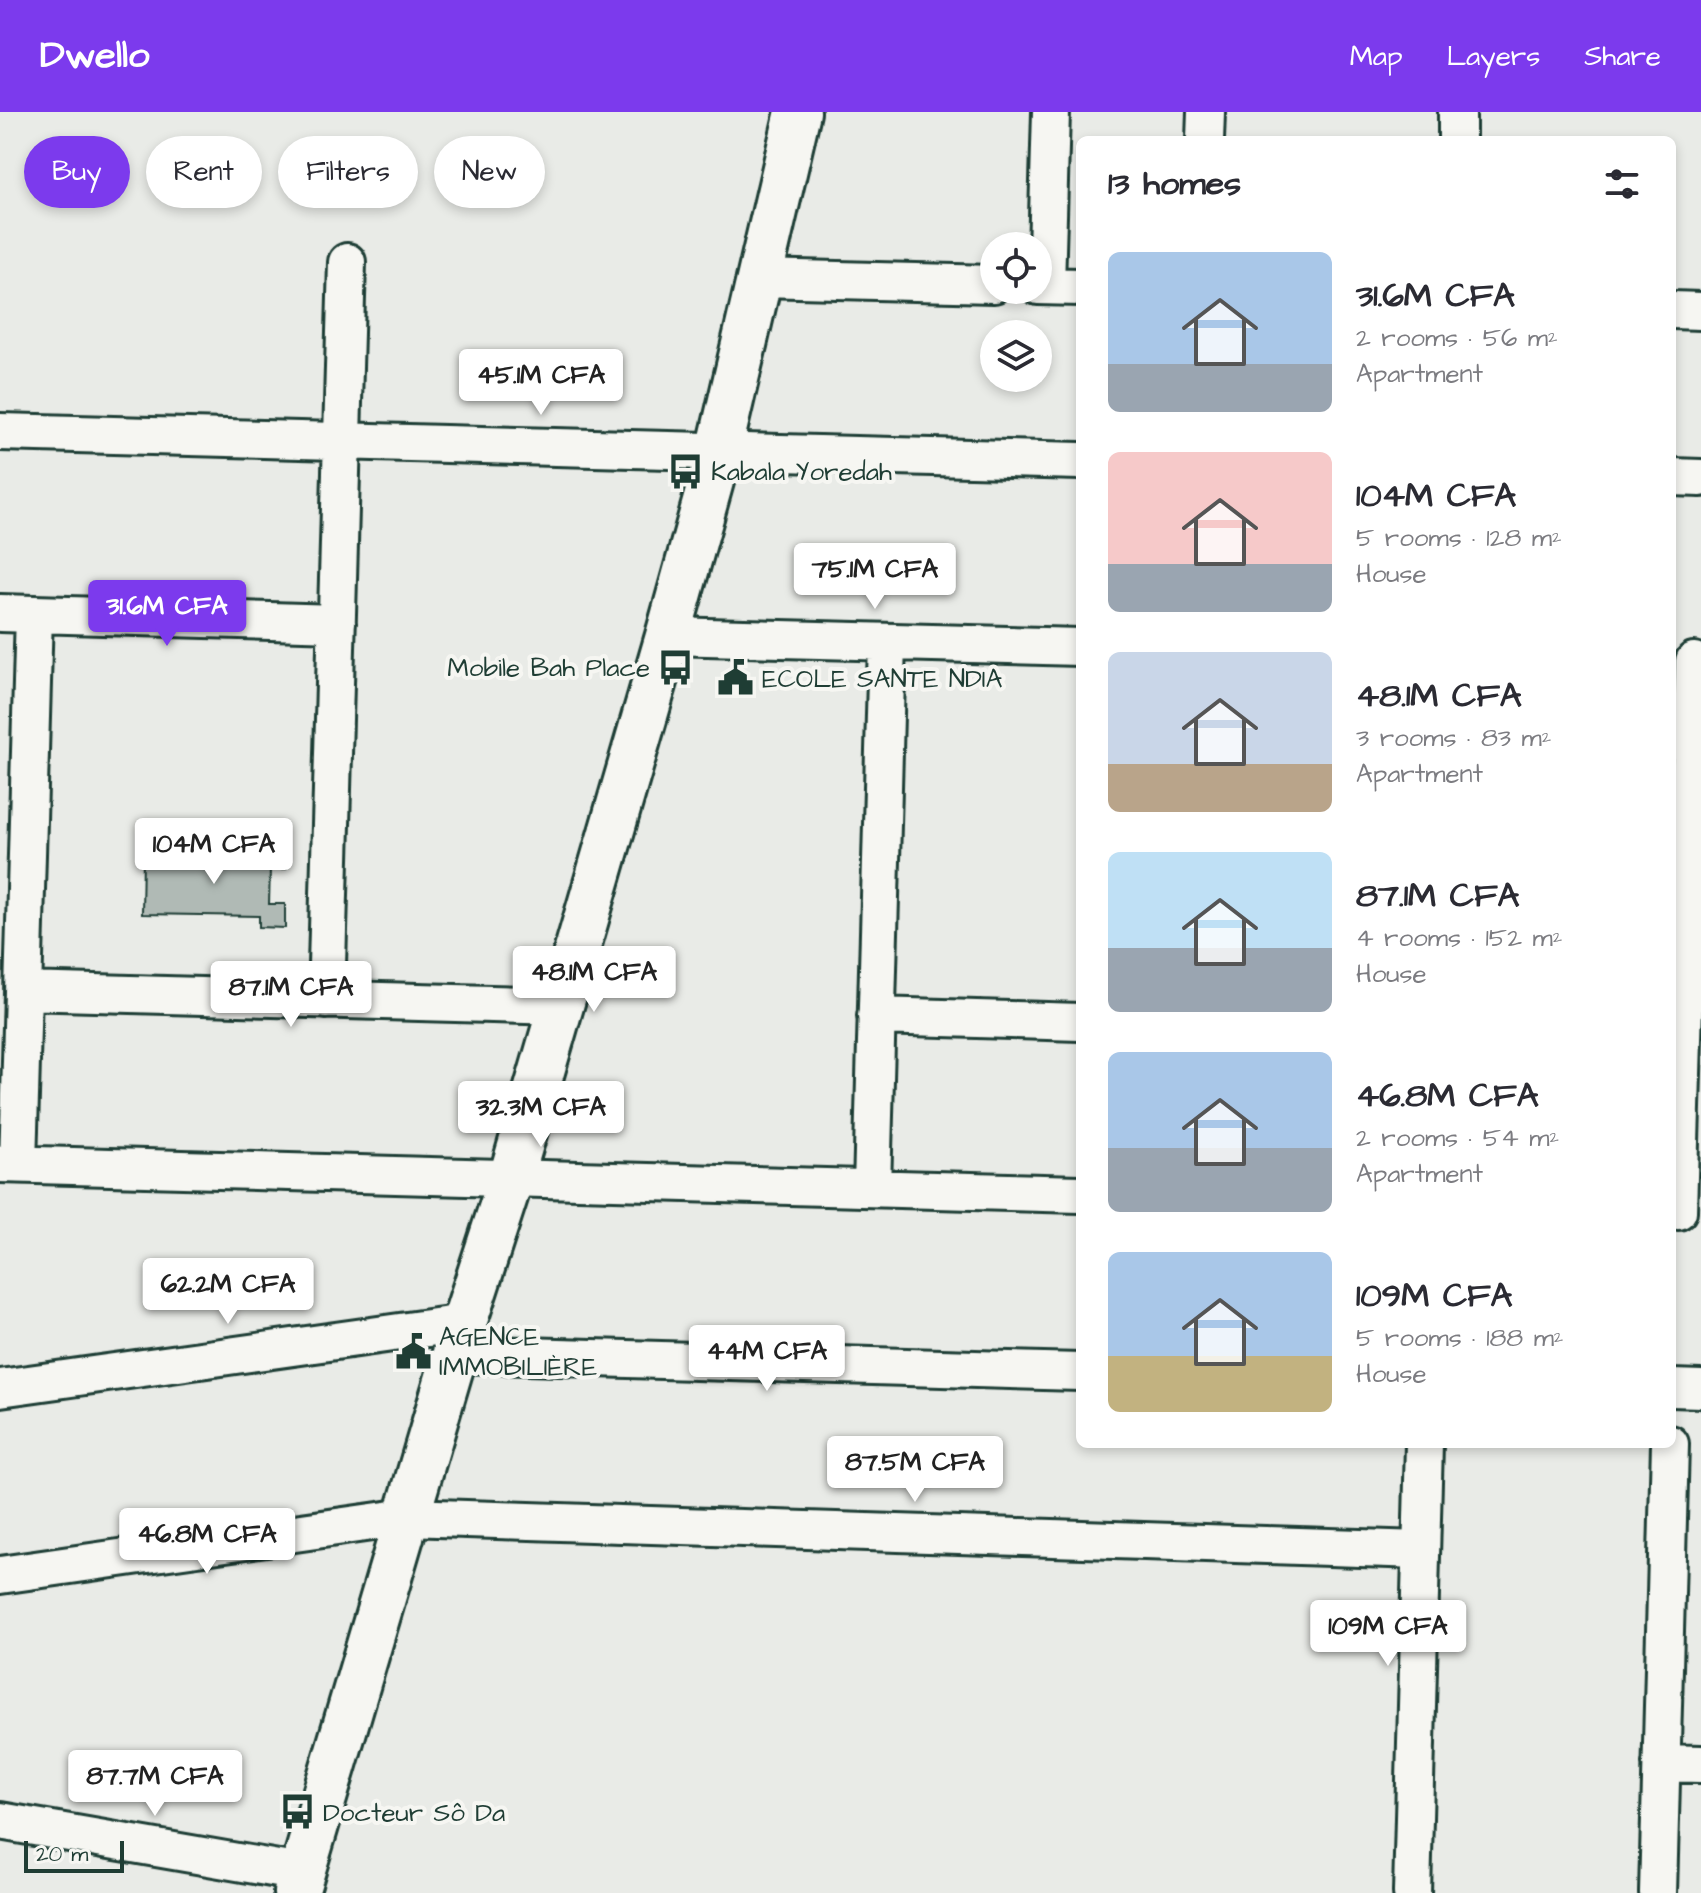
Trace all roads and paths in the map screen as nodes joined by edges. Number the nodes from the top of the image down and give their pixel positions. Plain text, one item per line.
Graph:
1 (798, 112) edge
2 (1051, 112) edge
3 (1206, 112) edge
4 (1457, 112) edge
5 (1205, 136) edge
6 (1457, 136) edge
7 (347, 262) dead end
8 (759, 278) junction
9 (980, 284) edge
10 (1055, 286) edge
11 (1676, 310) edge
12 (1701, 311) edge
13 (0, 432) edge
14 (342, 441) junction
15 (719, 452) junction
16 (1076, 461) edge
17 (1676, 477) edge
18 (1701, 478) edge
19 (17, 614) edge
20 (337, 623) junction
21 (668, 636) junction
22 (887, 642) junction
23 (1076, 647) edge
24 (1689, 661) edge
25 (23, 991) junction
26 (326, 1000) junction
27 (561, 1006) junction
28 (876, 1016) junction
29 (1076, 1022) edge
30 (1692, 1041) edge
31 (9, 1164) edge
32 (511, 1178) junction
33 (872, 1188) junction
34 (1076, 1194) edge
35 (1684, 1211) edge
36 (460, 1338) junction
37 (1076, 1372) edge
38 (0, 1388) edge
39 (1676, 1388) edge
40 (1701, 1389) edge
41 (1424, 1448) edge
42 (1670, 1448) edge
43 (407, 1517) junction
44 (1421, 1550) junction
45 (0, 1575) edge
46 (1661, 1763) junction
47 (1701, 1764) edge
48 (0, 1821) edge
49 (298, 1883) edge
50 (1412, 1893) edge
51 (1658, 1893) edge

1 - 8 main road
2 - 10 street
3 - 5 street
4 - 6 street
7 - 14 street
8 - 9 street
8 - 15 main road
11 - 12 street
13 - 14 street
14 - 15 street
14 - 20 street
15 - 16 street
15 - 21 main road
17 - 18 street
19 - 20 street
19 - 25 street
20 - 26 street
21 - 22 street
21 - 27 main road
22 - 23 street
22 - 28 street
24 - 30 street
25 - 26 street
25 - 31 street
26 - 27 street
27 - 32 main road
28 - 29 street
28 - 33 street
30 - 35 street
31 - 32 street
32 - 33 street
32 - 36 main road
33 - 34 street
36 - 37 street
36 - 38 street
36 - 43 main road
39 - 40 street
41 - 44 street
42 - 46 street
43 - 44 street
43 - 45 street
43 - 49 main road
44 - 50 street
46 - 47 street
46 - 51 street
48 - 49 street

